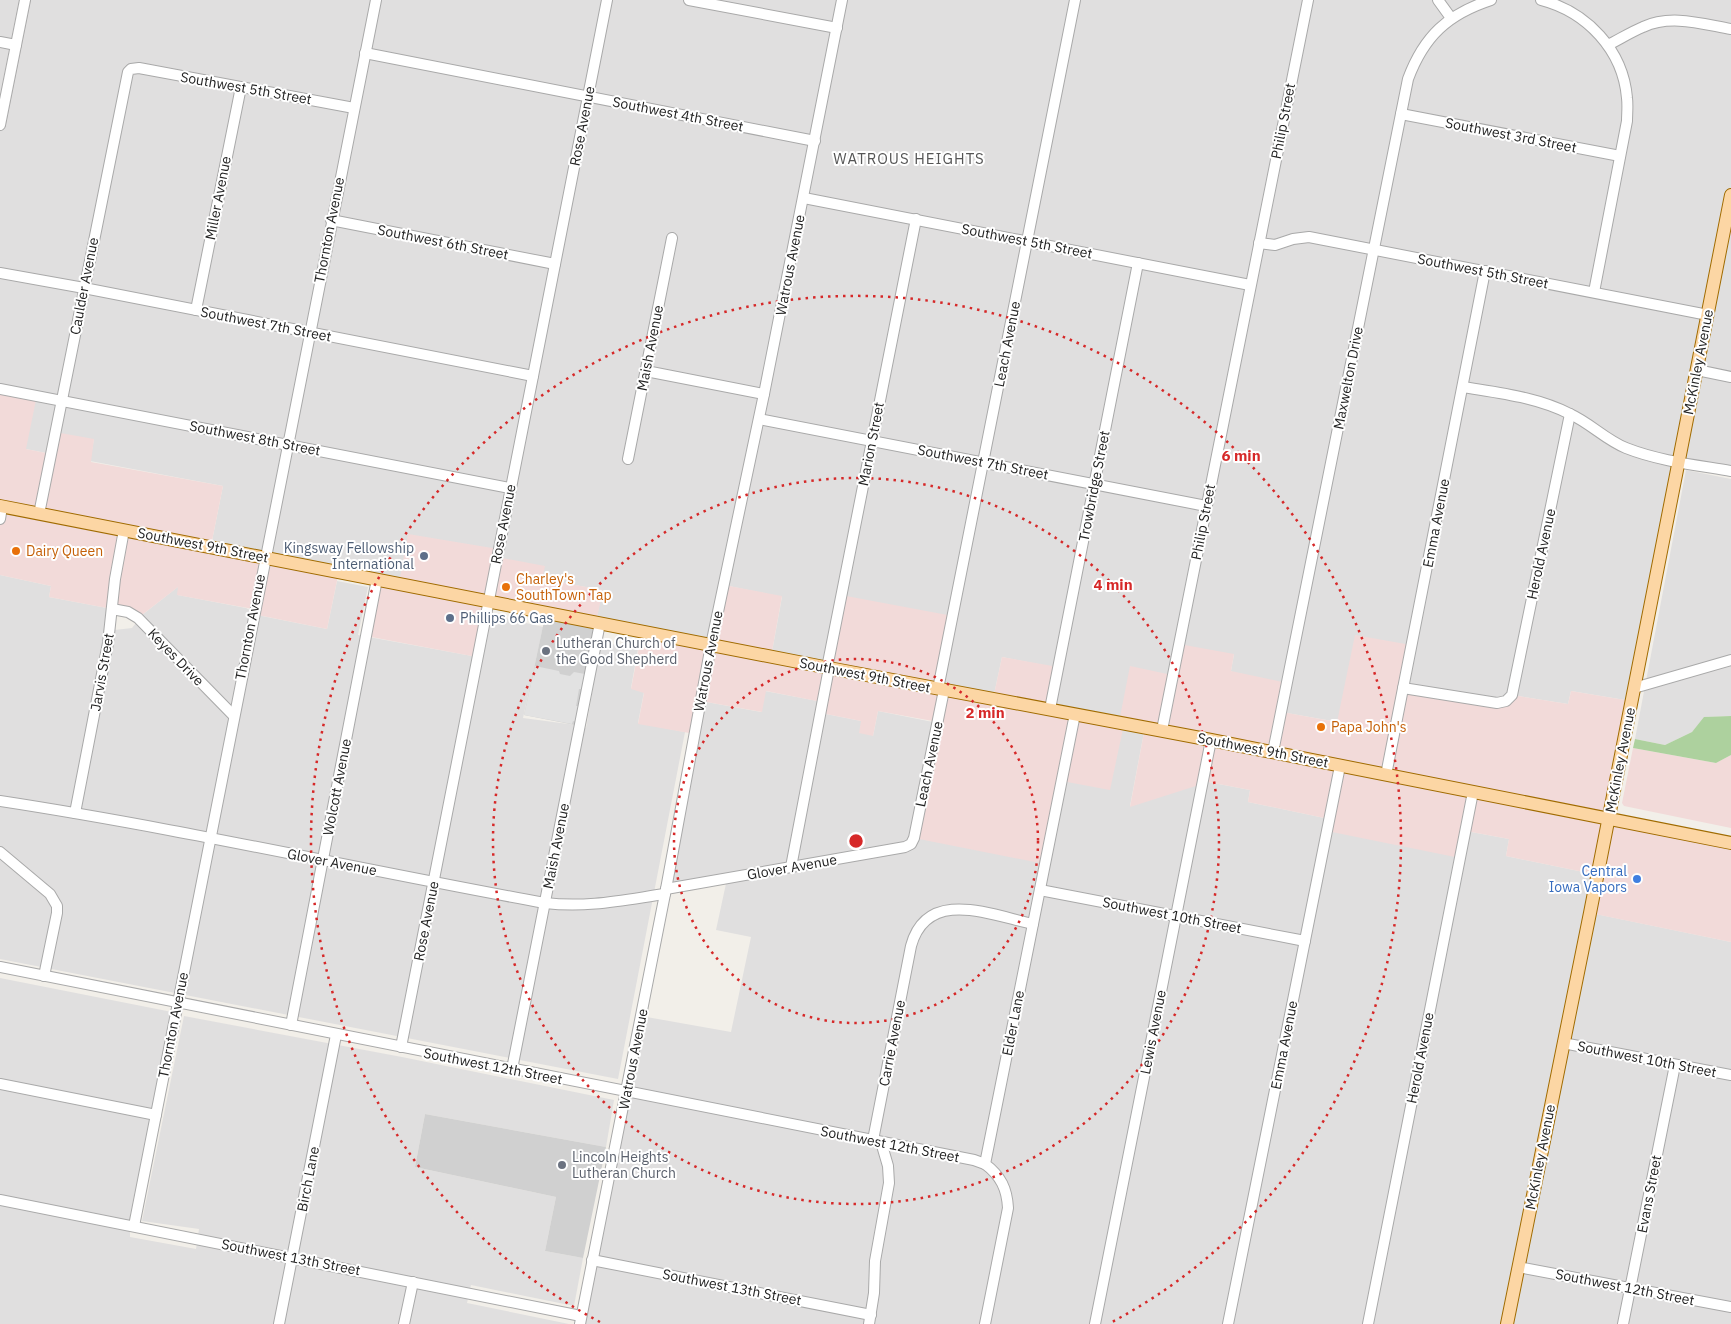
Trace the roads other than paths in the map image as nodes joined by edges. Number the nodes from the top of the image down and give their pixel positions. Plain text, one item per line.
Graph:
1 (25, 0) edge
2 (376, 0) edge
3 (607, 0) edge
4 (689, 0) edge
5 (842, 0) edge
6 (1075, 0) edge
7 (1308, 0) edge
8 (1438, 0) edge
9 (1491, 0) edge
10 (1541, 0) edge
11 (1451, 18) junction
12 (837, 28) junction
13 (1731, 29) edge
14 (0, 42) edge
15 (16, 45) junction
16 (1608, 45) junction
17 (365, 53) junction
18 (139, 68) joint
19 (241, 87) junction
20 (588, 96) junction
21 (354, 108) junction
22 (1401, 114) junction
23 (0, 126) edge
24 (815, 141) junction
25 (1620, 156) junction
26 (1731, 195) edge
27 (804, 198) junction
28 (916, 219) junction
29 (331, 220) junction
30 (672, 238) dead end
31 (1027, 241) junction
32 (1259, 243) junction
33 (1373, 250) junction
34 (1138, 263) junction
35 (555, 264) junction
36 (1485, 271) junction
37 (0, 273) edge
38 (1250, 284) junction
39 (84, 288) junction
40 (1594, 292) junction
41 (196, 310) junction
42 (1708, 314) junction
43 (309, 332) junction
44 (1697, 370) junction
45 (646, 371) junction
46 (533, 376) junction
47 (1731, 377) edge
48 (1463, 387) junction
49 (0, 388) edge
50 (764, 394) junction
51 (62, 400) junction
52 (1570, 414) junction
53 (759, 419) junction
54 (872, 441) junction
55 (286, 444) junction
56 (628, 459) dead end
57 (1679, 461) junction
58 (983, 462) junction
59 (1731, 471) edge
60 (1094, 484) junction
61 (510, 488) junction
62 (1206, 506) junction
63 (1, 510) edge
64 (39, 514) junction
65 (124, 530) junction
66 (264, 557) junction
67 (377, 579) junction
68 (488, 601) junction
69 (112, 609) junction
70 (600, 623) junction
71 (711, 645) junction
72 (1731, 660) edge
73 (828, 668) junction
74 (1403, 688) junction
75 (1634, 688) junction
76 (941, 689) junction
77 (1050, 709) junction
78 (1075, 714) junction
79 (233, 715) junction
80 (1162, 730) junction
81 (1211, 740) junction
82 (1273, 752) junction
83 (1340, 766) junction
84 (1386, 775) junction
85 (1473, 792) junction
86 (0, 801) edge
87 (75, 813) junction
88 (1608, 819) junction
89 (210, 838) junction
90 (914, 838) joint
91 (1731, 843) edge
92 (0, 852) edge
93 (322, 860) junction
94 (791, 867) junction
95 (434, 882) junction
96 (1040, 890) junction
97 (666, 891) junction
98 (545, 903) junction
99 (1176, 916) junction
100 (1033, 924) junction
101 (1305, 941) junction
102 (0, 967) edge
103 (44, 976) junction
104 (178, 1003) junction
105 (290, 1026) junction
106 (336, 1034) junction
107 (1563, 1043) junction
108 (401, 1047) junction
109 (1675, 1065) junction
110 (512, 1069) junction
111 (1731, 1076) edge
112 (0, 1084) edge
113 (626, 1092) junction
114 (156, 1116) junction
115 (877, 1141) junction
116 (985, 1164) junction
117 (0, 1200) edge
118 (134, 1226) junction
119 (292, 1258) junction
120 (592, 1260) junction
121 (1518, 1267) junction
122 (413, 1282) junction
123 (1630, 1288) junction
124 (1731, 1307) edge
125 (580, 1320) edge
126 (870, 1320) edge
127 (278, 1324) edge
128 (404, 1324) edge
129 (985, 1324) edge
130 (1095, 1324) edge
131 (1228, 1324) edge
132 (1368, 1324) edge
133 (1507, 1324) edge
134 (1623, 1324) edge

1 - 15 street
2 - 17 street, Thornton Avenue
3 - 20 street, Rose Avenue
4 - 12 street
5 - 12 street, Watrous Avenue
6 - 31 street, Leach Avenue
7 - 32 street, Philip Street
8 - 11 street
9 - 11 street, Maxwelton Drive
10 - 16 street
11 - 22 street, Maxwelton Drive
12 - 24 street, Watrous Avenue
13 - 16 street
14 - 15 street
15 - 23 street
16 - 25 street
17 - 20 street, Southwest 4th Street
17 - 21 street, Thornton Avenue
18 - 19 street, Southwest 5th Street
18 - 39 street, Caulder Avenue
19 - 21 street, Southwest 5th Street
19 - 41 street, Miller Avenue
20 - 24 street, Southwest 4th Street
20 - 35 street, Rose Avenue
21 - 29 street, Thornton Avenue
22 - 25 street, Southwest 3rd Street
22 - 33 street, Maxwelton Drive
24 - 27 street, Watrous Avenue
25 - 40 street
26 - 42 main road, McKinley Avenue
27 - 28 street, Southwest 5th Street
27 - 50 street, Watrous Avenue
28 - 31 street, Southwest 5th Street
28 - 54 street, Marion Street
29 - 35 street, Southwest 6th Street
29 - 43 street, Thornton Avenue
30 - 45 street, Maish Avenue
31 - 34 street, Southwest 5th Street
31 - 58 street, Leach Avenue
32 - 33 street, Southwest 5th Street
32 - 38 street, Philip Street
33 - 36 street, Southwest 5th Street
33 - 82 street, Maxwelton Drive
34 - 38 street, Southwest 5th Street
34 - 60 street, Trowbridge Street
35 - 46 street, Rose Avenue
36 - 40 street, Southwest 5th Street
36 - 48 street, Emma Avenue
37 - 39 street, Southwest 7th Street
38 - 62 street, Philip Street
39 - 41 street, Southwest 7th Street
39 - 51 street, Caulder Avenue
40 - 42 street, Southwest 5th Street
41 - 43 street, Southwest 7th Street
42 - 44 main road, McKinley Avenue
43 - 46 street, Southwest 7th Street
43 - 55 street, Thornton Avenue
44 - 47 street
44 - 57 main road, McKinley Avenue
45 - 50 street
45 - 56 street, Maish Avenue
46 - 61 street, Rose Avenue
48 - 52 street
48 - 74 street, Emma Avenue
49 - 51 street, Southwest 8th Street
50 - 53 street, Watrous Avenue
51 - 55 street, Southwest 8th Street
51 - 64 street, Caulder Avenue
52 - 57 street
52 - 74 street, Herold Avenue
53 - 54 street, Southwest 7th Street
53 - 71 street, Watrous Avenue
54 - 58 street, Southwest 7th Street
54 - 73 street, Marion Street
55 - 61 street, Southwest 8th Street
55 - 66 street, Thornton Avenue
57 - 59 street
57 - 75 main road, McKinley Avenue
58 - 60 street, Southwest 7th Street
58 - 76 street, Leach Avenue
60 - 62 street, Southwest 7th Street
60 - 77 street, Trowbridge Street
61 - 68 street, Rose Avenue
62 - 80 street, Philip Street
63 - 64 main road, Southwest 9th Street
64 - 65 main road, Southwest 9th Street
65 - 66 main road, Southwest 9th Street
65 - 69 street, Jarvis Street
66 - 67 main road, Southwest 9th Street
66 - 79 street, Thornton Avenue
67 - 68 main road, Southwest 9th Street
67 - 93 street, Wolcott Avenue
68 - 70 main road, Southwest 9th Street
68 - 95 street, Rose Avenue
69 - 79 street, Keyes Drive
69 - 87 street, Jarvis Street
70 - 71 main road, Southwest 9th Street
70 - 98 street, Maish Avenue
71 - 73 main road, Southwest 9th Street
71 - 97 street, Watrous Avenue
72 - 75 street
73 - 76 main road, Southwest 9th Street
73 - 94 street, Marion Street
74 - 84 street, Emma Avenue
75 - 88 main road, McKinley Avenue
76 - 77 main road, Southwest 9th Street
76 - 90 street, Leach Avenue
77 - 78 main road, Southwest 9th Street
78 - 80 main road, Southwest 9th Street
78 - 96 street, Elder Lane
79 - 89 street, Thornton Avenue
80 - 81 main road, Southwest 9th Street
81 - 82 main road, Southwest 9th Street
81 - 99 street, Lewis Avenue
82 - 83 main road, Southwest 9th Street
83 - 84 main road, Southwest 9th Street
83 - 101 street, Emma Avenue
84 - 85 main road, Southwest 9th Street
85 - 88 main road, Southwest 9th Street
85 - 132 street, Herold Avenue
86 - 87 street, Glover Avenue
87 - 89 street, Glover Avenue
88 - 91 main road, Southwest 9th Street
88 - 107 main road, McKinley Avenue
89 - 93 street, Glover Avenue
89 - 104 street, Thornton Avenue
90 - 94 street, Glover Avenue
92 - 103 street
93 - 95 street, Glover Avenue
93 - 105 street, Wolcott Avenue
94 - 97 street, Glover Avenue
95 - 98 street, Glover Avenue
95 - 108 street, Rose Avenue
96 - 99 street, Southwest 10th Street
96 - 100 street, Elder Lane
97 - 98 street, Glover Avenue
97 - 113 street, Watrous Avenue
98 - 110 street, Maish Avenue
99 - 101 street, Southwest 10th Street
99 - 130 street, Lewis Avenue
100 - 115 street, Carrie Avenue
100 - 116 street, Elder Lane
101 - 131 street, Emma Avenue
102 - 103 street, Southwest 12th Street
103 - 104 street, Southwest 12th Street
104 - 105 street, Southwest 12th Street
104 - 114 street, Thornton Avenue
105 - 106 street, Southwest 12th Street
106 - 108 street, Southwest 12th Street
106 - 119 street, Birch Lane
107 - 109 street, Southwest 10th Street
107 - 121 main road, McKinley Avenue
108 - 110 street, Southwest 12th Street
109 - 111 street, Southwest 10th Street
109 - 123 street, Evans Street
110 - 113 street, Southwest 12th Street
112 - 114 street
113 - 115 street, Southwest 12th Street
113 - 120 street, Watrous Avenue
114 - 118 street, Thornton Avenue
115 - 116 street, Southwest 12th Street
115 - 126 street, Carrie Avenue
116 - 129 street
117 - 118 street, Southwest 13th Street
118 - 119 street, Southwest 13th Street
119 - 122 street, Southwest 13th Street
119 - 127 street, Birch Lane
120 - 125 street, Watrous Avenue
120 - 126 street, Southwest 13th Street
121 - 123 street, Southwest 12th Street
121 - 133 main road, McKinley Avenue
122 - 125 street, Southwest 13th Street
122 - 128 street
123 - 124 street, Southwest 12th Street
123 - 134 street, Evans Street

